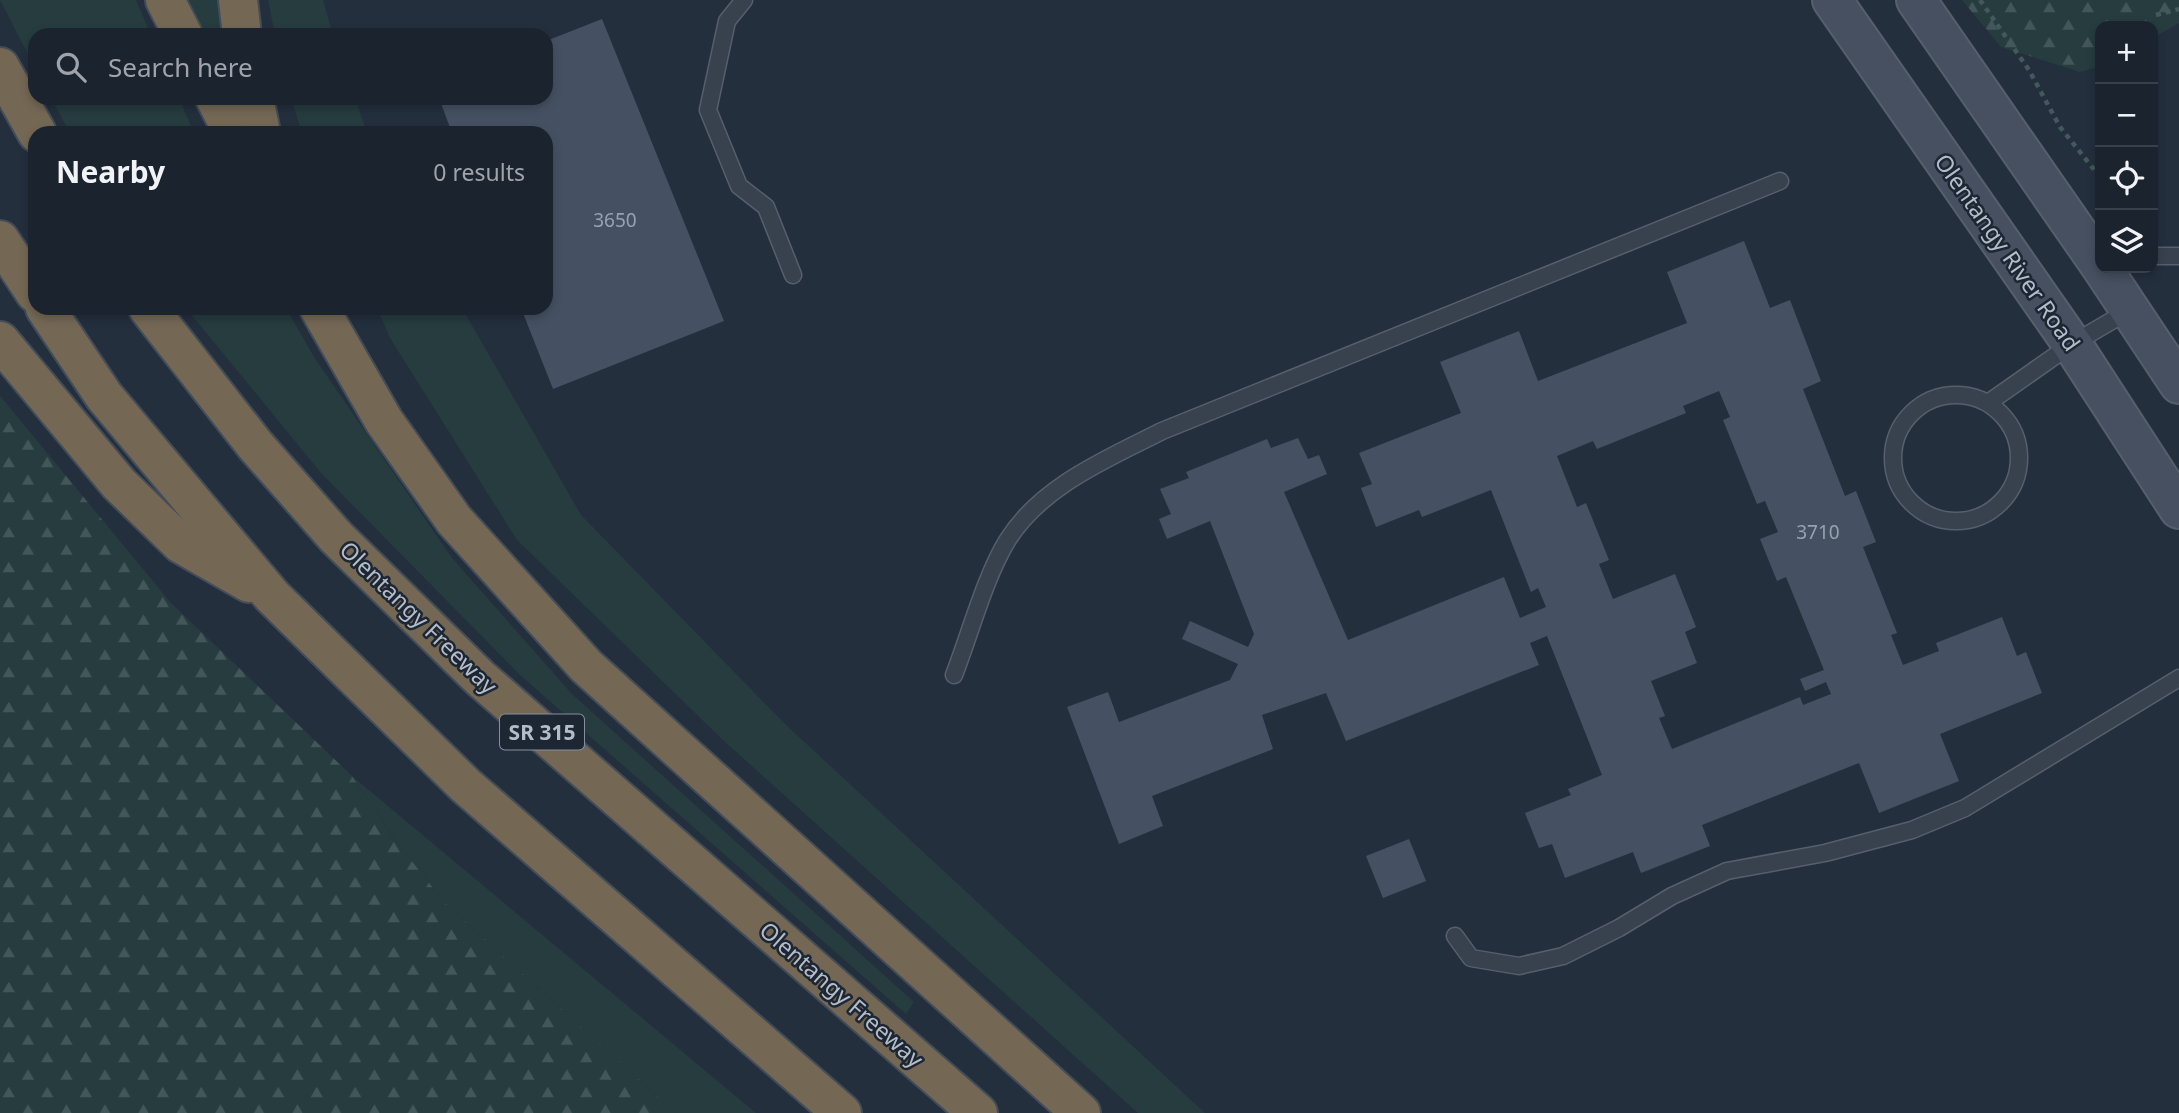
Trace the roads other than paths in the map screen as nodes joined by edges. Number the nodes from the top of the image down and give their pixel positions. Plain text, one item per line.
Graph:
1 (165, 0) edge
2 (238, 0) edge
3 (744, 0) edge
4 (1832, 0) edge
5 (1916, 0) edge
6 (179, 28) edge
7 (242, 28) edge
8 (0, 67) edge
9 (219, 105) edge
10 (255, 105) edge
11 (33, 126) edge
12 (229, 126) edge
13 (260, 126) edge
14 (1780, 181) dead end
15 (2062, 209) junction
16 (2095, 234) edge
17 (0, 240) edge
18 (2158, 256) edge
19 (2179, 256) edge
20 (2095, 258) edge
21 (2105, 273) edge
22 (793, 275) dead end
23 (28, 282) edge
24 (2130, 310) junction
25 (50, 315) edge
26 (153, 315) edge
27 (322, 315) edge
28 (0, 341) edge
29 (2072, 344) junction
30 (2179, 384) edge
31 (1987, 403) junction
32 (2179, 509) edge
33 (272, 596) junction
34 (954, 675) dead end
35 (2179, 678) edge
36 (1455, 936) dead end
37 (842, 1113) edge
38 (978, 1113) edge
39 (1081, 1113) edge

1 - 6 highway
2 - 7 highway
3 - 22 lane
4 - 29 main road, Olentangy River Road
5 - 15 main road
8 - 11 highway
9 - 12 highway
10 - 13 highway
14 - 34 lane
15 - 16 lane
15 - 20 main road
17 - 23 highway
18 - 19 lane
21 - 24 main road
24 - 29 lane
24 - 30 main road
25 - 33 highway
26 - 38 highway, Olentangy Freeway / SR 315
27 - 39 highway
28 - 33 highway
29 - 31 lane
29 - 32 main road, Olentangy River Road
31 - 31 lane
33 - 37 highway
35 - 36 lane

